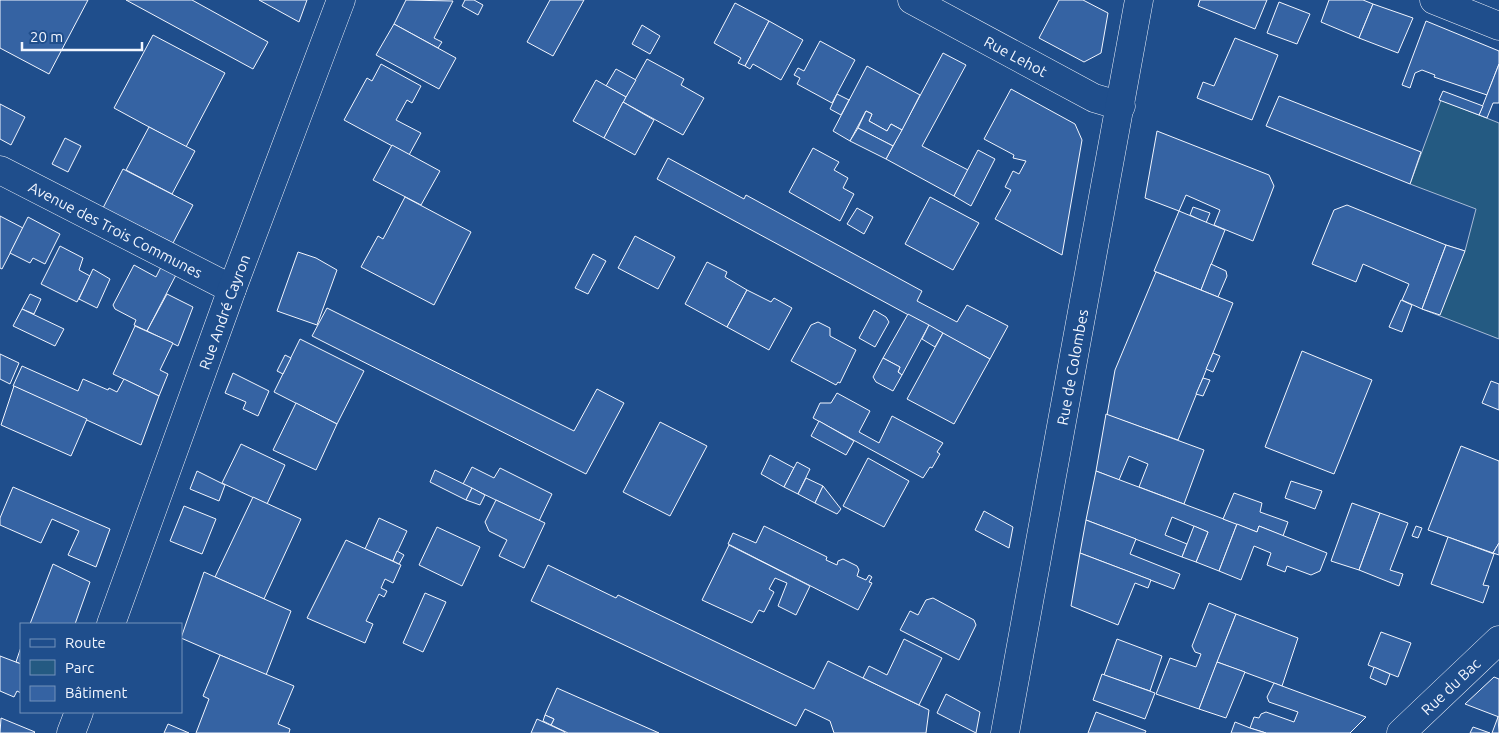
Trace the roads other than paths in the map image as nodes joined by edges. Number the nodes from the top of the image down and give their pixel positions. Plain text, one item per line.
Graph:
1 (341, 0) edge
2 (912, 0) edge
3 (1139, 0) edge
4 (1434, 0) edge
5 (1499, 26) edge
6 (1121, 106) junction
7 (0, 170) edge
8 (232, 289) junction
9 (111, 623) edge
10 (1499, 640) edge
11 (79, 713) edge
12 (71, 733) edge
13 (1004, 733) edge
14 (1401, 733) edge

1 - 8 street, Rue André Cayron
2 - 6 street, Rue Lehot
3 - 6 street, Rue de Colombes
4 - 5 street
6 - 13 street, Rue de Colombes
7 - 8 street, Avenue des Trois Communes
8 - 9 street, Rue André Cayron
10 - 14 street, Rue du Bac
11 - 12 street

